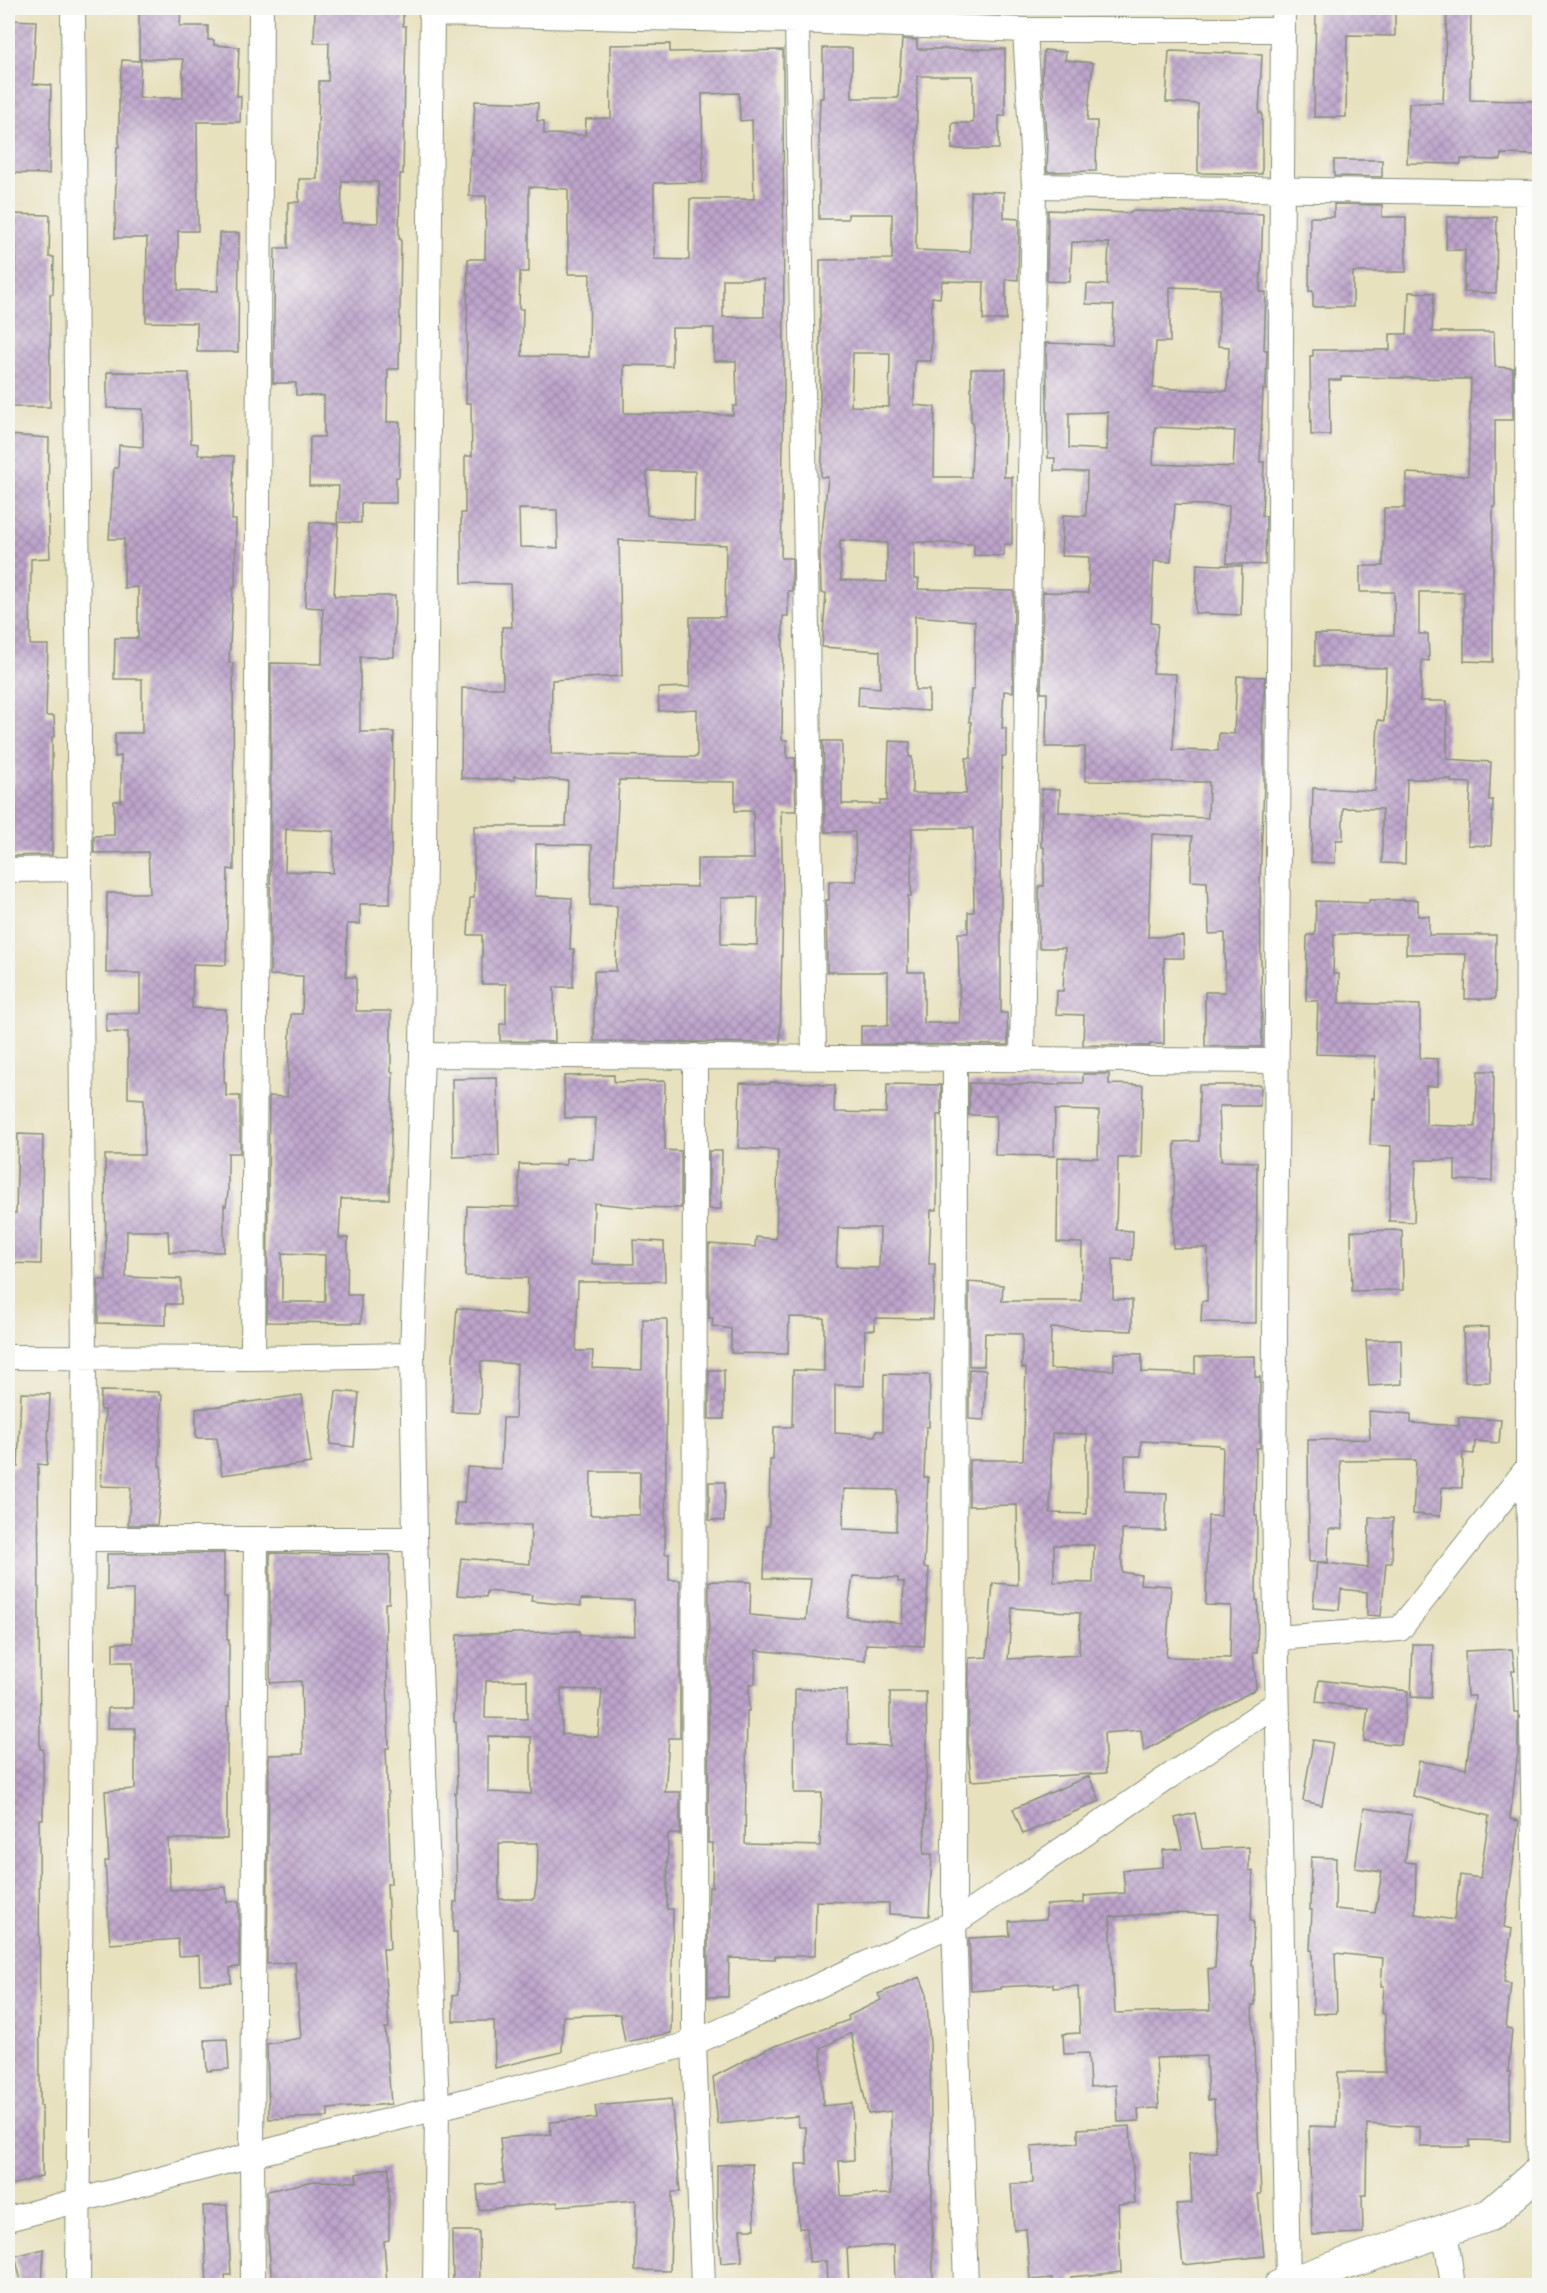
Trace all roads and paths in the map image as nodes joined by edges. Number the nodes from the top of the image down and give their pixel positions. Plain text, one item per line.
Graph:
1 (73, 8) edge
2 (261, 8) edge
3 (432, 11) edge
4 (1283, 19) edge
5 (797, 21) junction
6 (1025, 30) junction
7 (1034, 186) junction
8 (1282, 189) junction
9 (1533, 193) edge
10 (8, 870) edge
11 (79, 870) junction
12 (422, 1055) junction
13 (695, 1056) junction
14 (814, 1057) junction
15 (955, 1058) junction
16 (1022, 1059) junction
17 (1276, 1061) junction
18 (412, 1355) junction
19 (84, 1357) junction
20 (8, 1358) edge
21 (253, 1358) junction
22 (1536, 1464) edge
23 (82, 1539) junction
24 (256, 1539) junction
25 (414, 1539) junction
26 (1276, 1638) junction
27 (1277, 1703) junction
28 (954, 1923) junction
29 (694, 2043) junction
30 (437, 2108) junction
31 (252, 2155) junction
32 (1539, 2171) edge
33 (78, 2199) junction
34 (8, 2219) edge
35 (1445, 2230) junction
36 (1284, 2285) edge
37 (78, 2286) edge
38 (253, 2286) edge
39 (435, 2286) edge
40 (703, 2286) edge
41 (966, 2286) edge
42 (1453, 2286) edge

1 - 11 street
2 - 21 street
3 - 5 street
3 - 12 street
4 - 6 street
4 - 8 street
5 - 6 street
5 - 14 street
6 - 7 street
7 - 8 street
7 - 16 street
8 - 9 street
8 - 17 street
9 - 22 street
10 - 11 street
11 - 19 street
12 - 13 street
12 - 18 street
13 - 14 street
13 - 29 street
14 - 15 street
15 - 16 street
15 - 28 street
16 - 17 street
17 - 26 street
18 - 21 street
18 - 25 street
19 - 20 street
19 - 21 street
19 - 23 street
22 - 26 street
22 - 32 street
23 - 24 street
23 - 33 street
24 - 25 street
24 - 31 street
25 - 30 street
26 - 27 street
27 - 28 street
27 - 36 street
28 - 29 street
28 - 41 street
29 - 30 street
29 - 40 street
30 - 31 street
30 - 39 street
31 - 33 street
31 - 38 street
32 - 35 main road
33 - 34 street
33 - 37 street
35 - 36 main road
35 - 42 street

